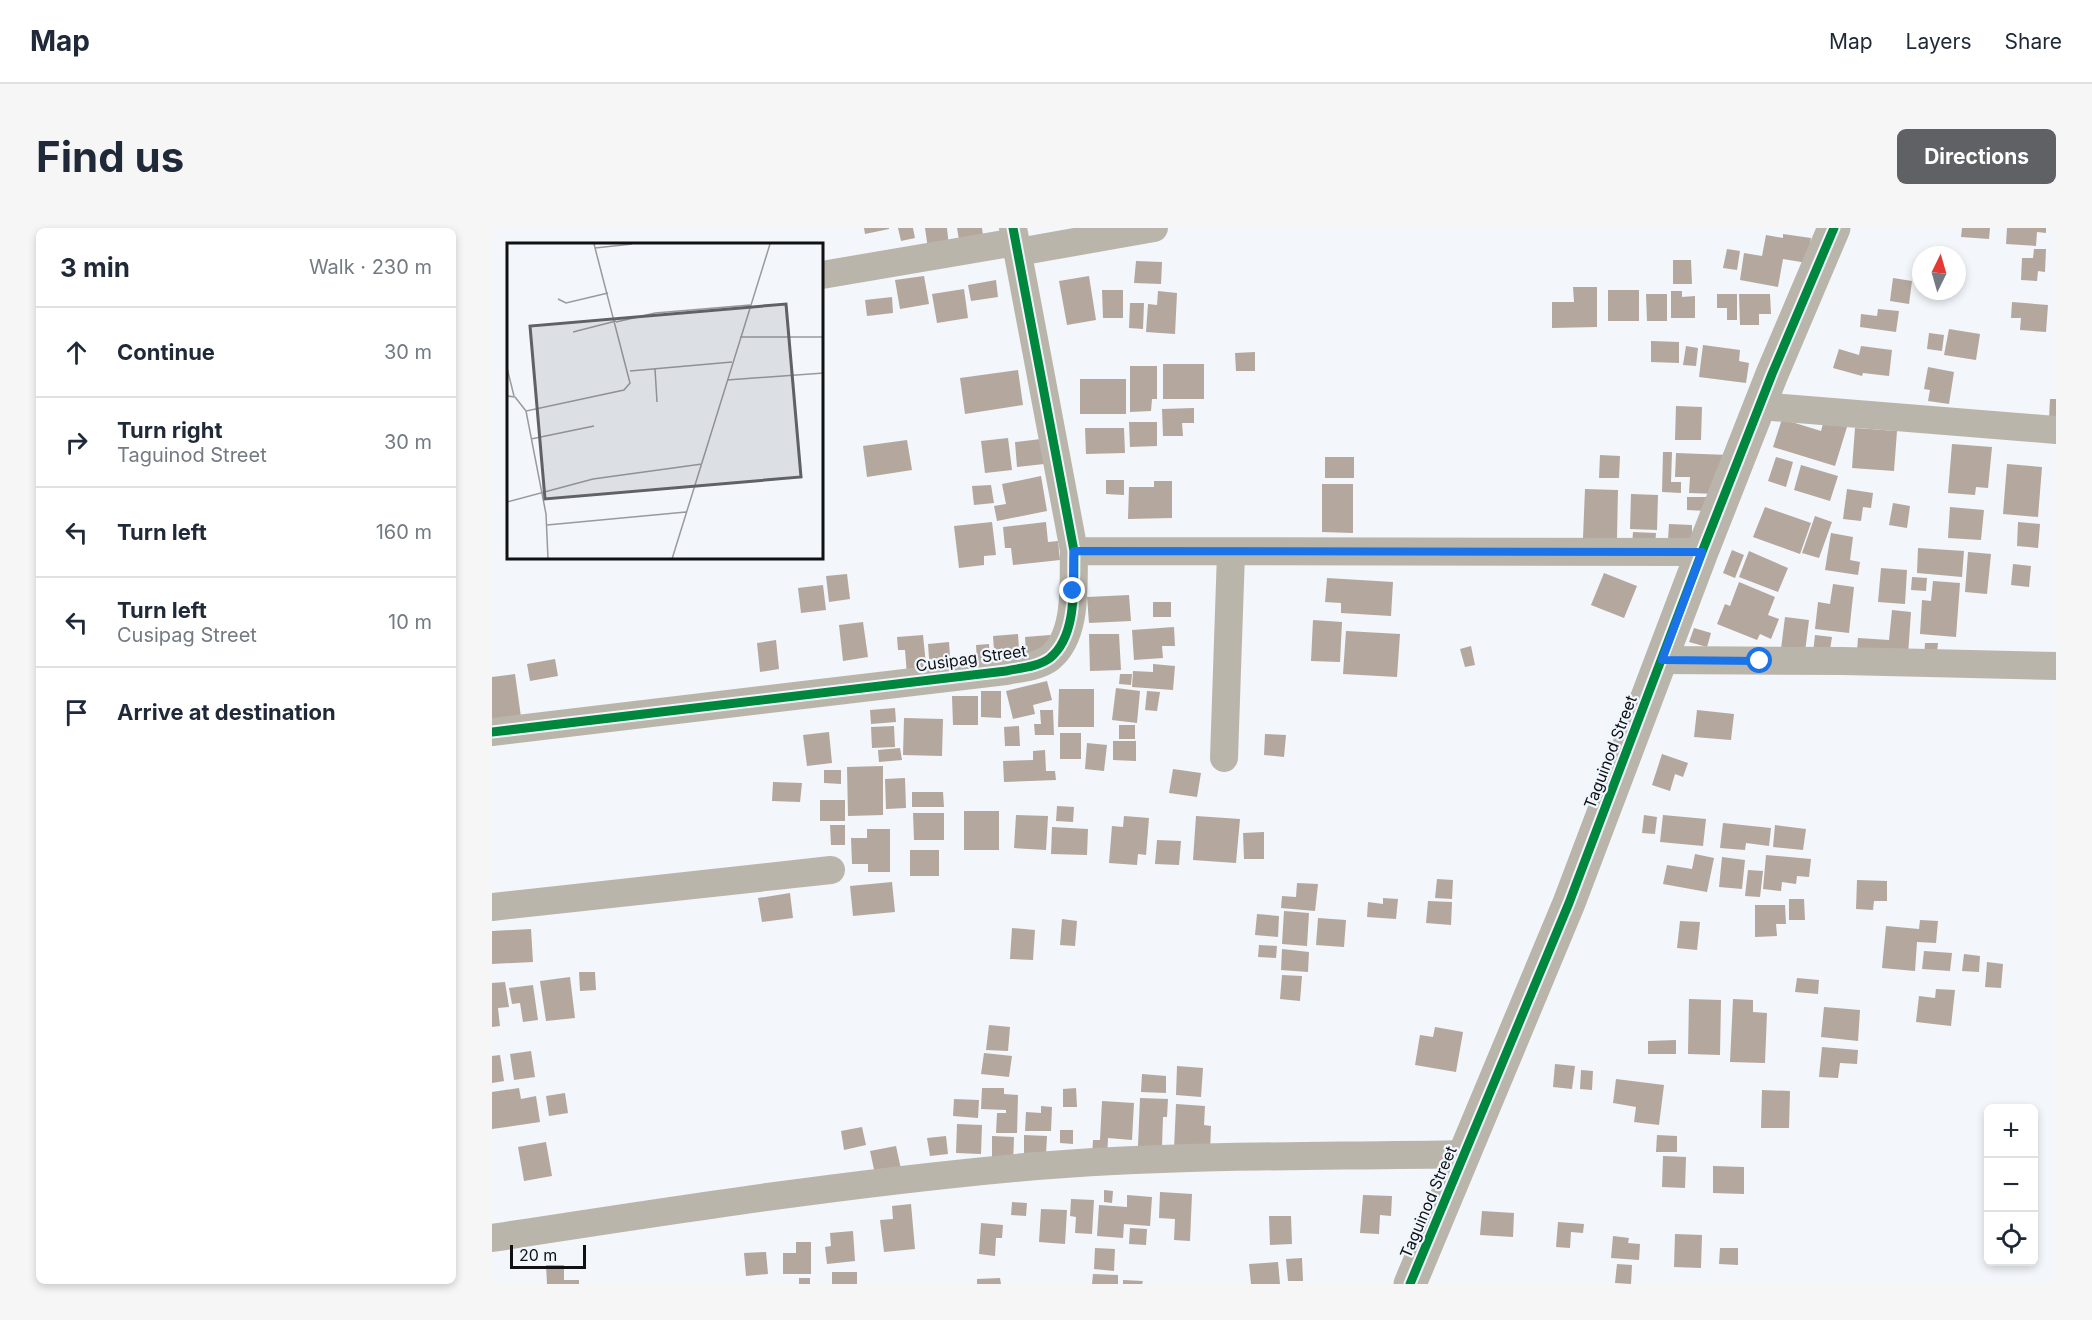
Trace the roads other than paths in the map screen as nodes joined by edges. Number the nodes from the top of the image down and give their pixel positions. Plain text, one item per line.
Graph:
1 (1154, 228) edge
2 (1834, 228) edge
3 (1015, 241) edge
4 (824, 275) edge
5 (1760, 406) junction
6 (2056, 430) edge
7 (1074, 551) junction
8 (1702, 552) junction
9 (1231, 553) junction
10 (1662, 660) junction
11 (2056, 666) edge
12 (492, 732) edge
13 (1224, 758) dead end
14 (831, 870) dead end
15 (492, 907) edge
16 (1465, 1154) junction
17 (492, 1238) edge
18 (1410, 1284) edge

1 - 3 street
2 - 5 street, Taguinod Street
3 - 4 street
3 - 7 street, Cusipag Street
5 - 6 street
5 - 8 street, Taguinod Street
7 - 9 street
7 - 12 street, Cusipag Street
8 - 9 street
8 - 10 street, Taguinod Street
9 - 13 street
10 - 11 street
10 - 16 street, Taguinod Street
14 - 15 street
16 - 17 street
16 - 18 street, Taguinod Street

